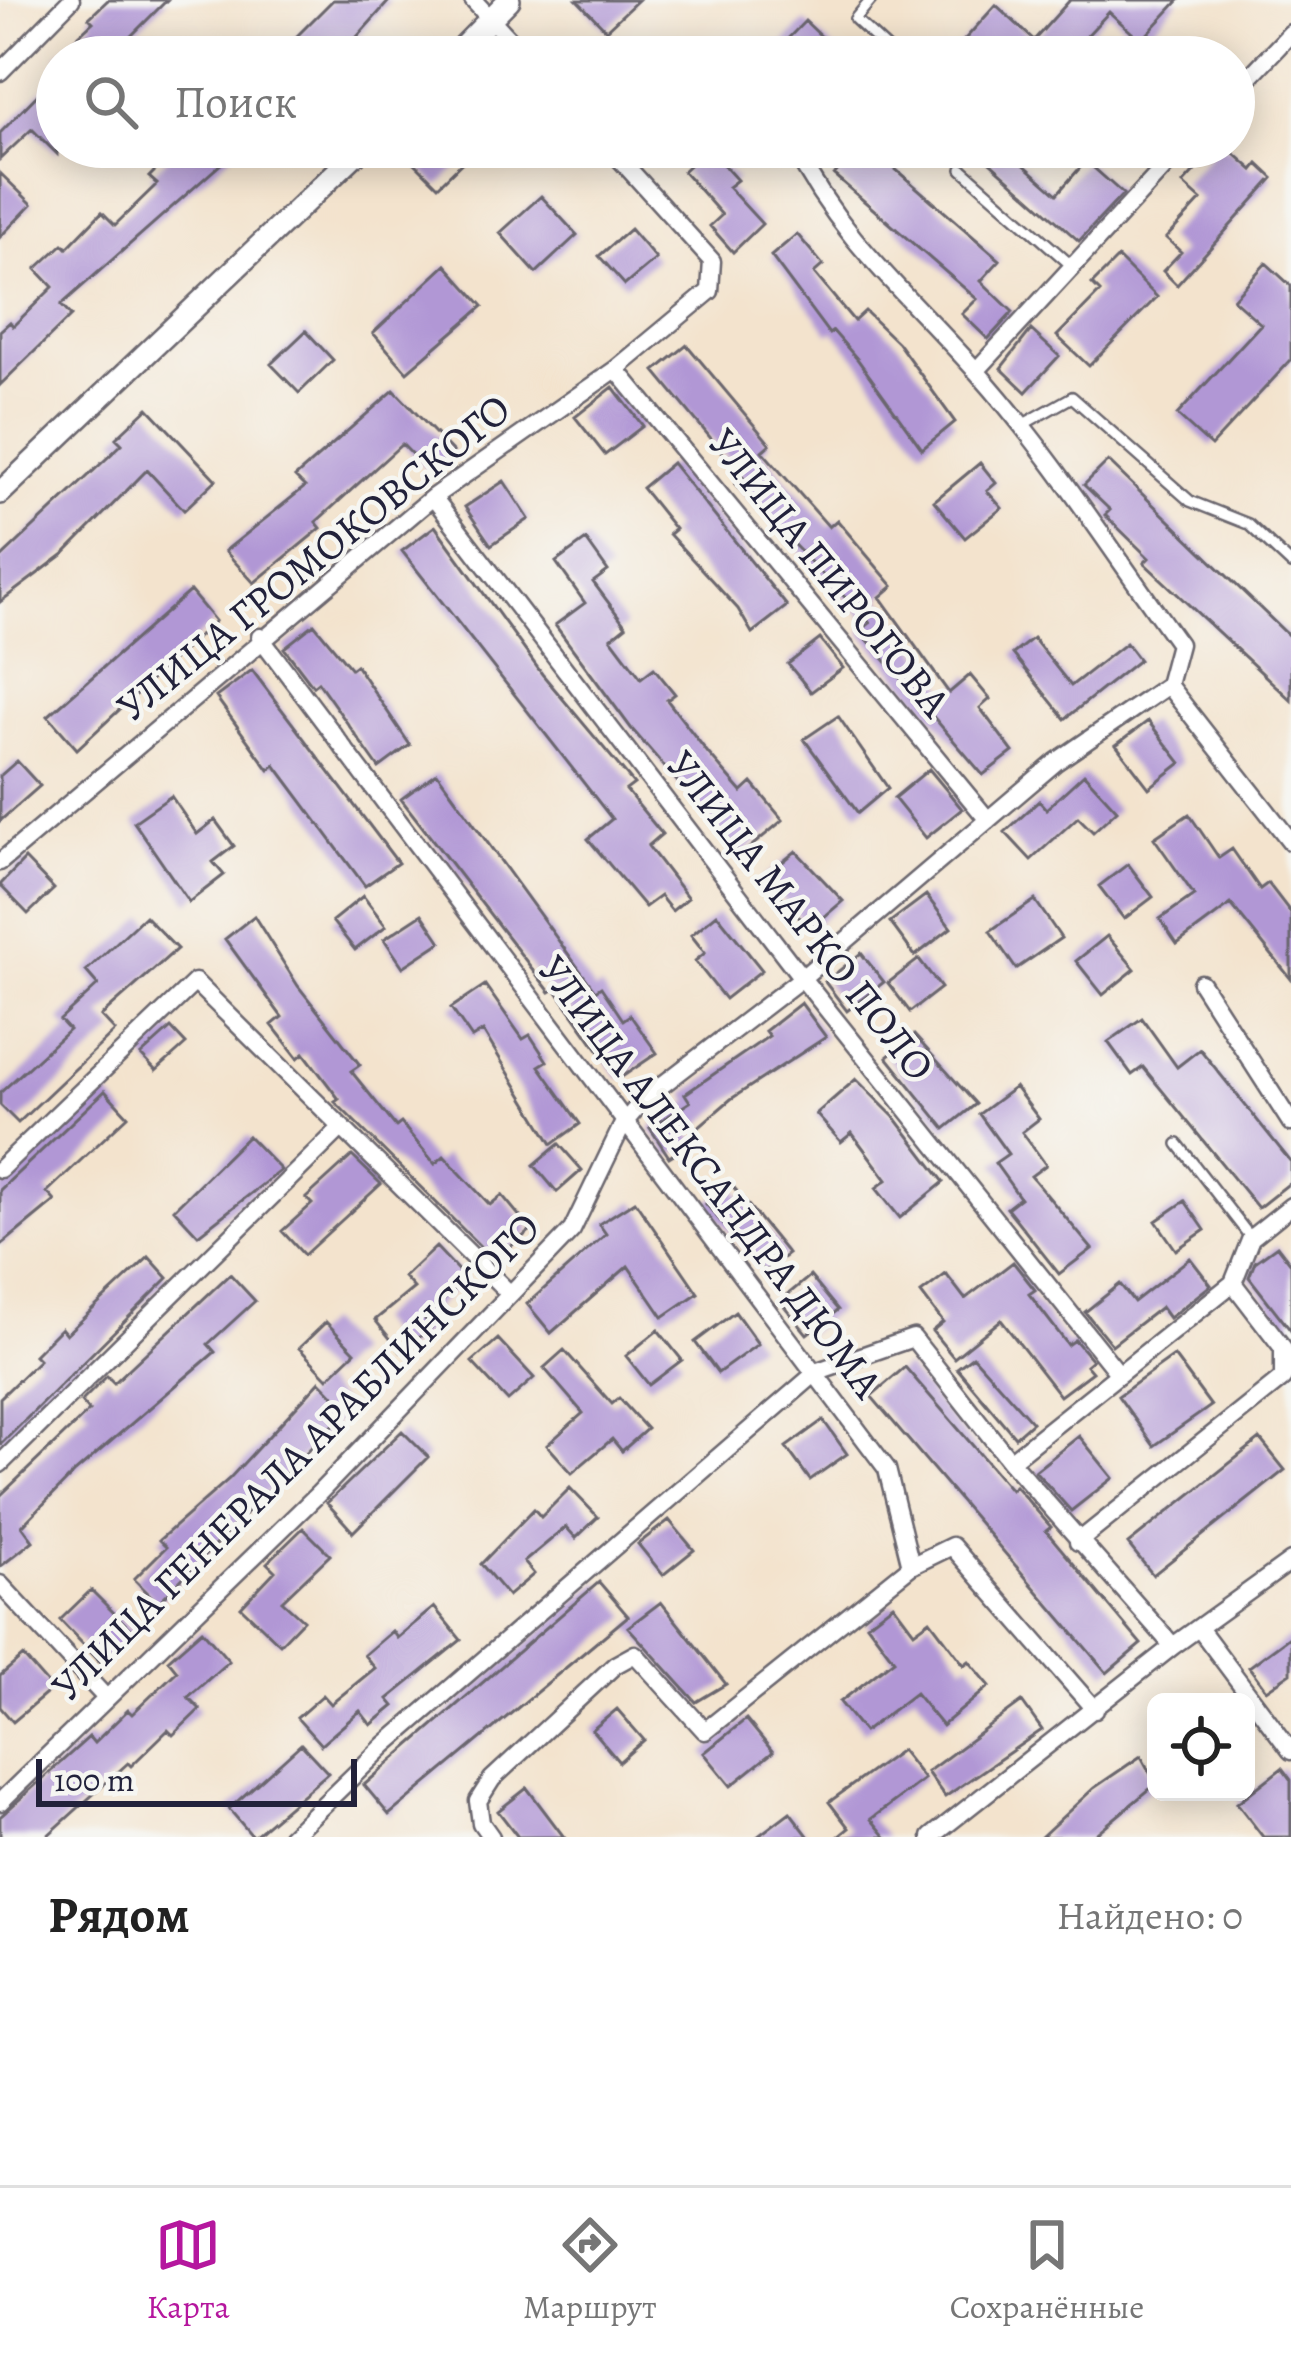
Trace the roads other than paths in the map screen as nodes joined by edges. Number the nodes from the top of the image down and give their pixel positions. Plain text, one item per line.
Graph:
1 (70, 0) edge
2 (473, 0) edge
3 (509, 0) edge
4 (871, 0) edge
5 (492, 19) junction
6 (1291, 33) edge
7 (475, 36) edge
8 (507, 36) edge
9 (873, 36) edge
10 (1255, 71) edge
11 (0, 72) edge
12 (340, 168) edge
13 (628, 168) edge
14 (805, 168) edge
15 (1163, 168) edge
16 (962, 169) dead end
17 (1072, 265) junction
18 (616, 369) junction
19 (976, 370) junction
20 (1022, 425) junction
21 (3, 483) edge
22 (433, 497) junction
23 (1291, 564) edge
24 (260, 637) junction
25 (1168, 686) junction
26 (988, 820) junction
27 (1291, 842) edge
28 (0, 862) edge
29 (802, 978) junction
30 (1201, 982) dead end
31 (1291, 1123) edge
32 (623, 1124) junction
33 (340, 1129) junction
34 (1178, 1144) dead end
35 (0, 1168) edge
36 (1291, 1206) edge
37 (1251, 1238) junction
38 (1233, 1283) junction
39 (510, 1294) junction
40 (818, 1371) junction
41 (1118, 1373) junction
42 (1010, 1461) junction
43 (0, 1464) edge
44 (1078, 1542) junction
45 (1291, 1562) edge
46 (911, 1566) junction
47 (0, 1584) edge
48 (1199, 1628) junction
49 (1173, 1646) junction
50 (106, 1698) junction
51 (1095, 1710) junction
52 (1291, 1751) edge
53 (0, 1802) edge
54 (290, 1837) edge
55 (491, 1837) edge
56 (931, 1837) edge

1 - 11 street
2 - 5 street
3 - 5 street
4 - 9 lane
5 - 7 street
5 - 8 street
6 - 10 street
12 - 21 street
13 - 18 street, УЛИЦА ГРОМОКОВСКОГО
14 - 19 street
15 - 17 street
16 - 17 lane
17 - 19 street
18 - 22 street, УЛИЦА ГРОМОКОВСКОГО
18 - 26 street, УЛИЦА ПИРОГОВА
19 - 20 street
20 - 23 lane
20 - 25 street
22 - 24 street, УЛИЦА ГРОМОКОВСКОГО
22 - 29 street, УЛИЦА МАРКО ПОЛО
24 - 28 street, УЛИЦА ГРОМОКОВСКОГО
24 - 32 street, УЛИЦА АЛЕКСАНДРА ДЮМА
25 - 26 street, УЛИЦА ГЕНЕРАЛА АРАБЛИНСКОГО
25 - 27 street
26 - 29 street, УЛИЦА ГЕНЕРАЛА АРАБЛИНСКОГО
29 - 32 street, УЛИЦА ГЕНЕРАЛА АРАБЛИНСКОГО
29 - 41 street, УЛИЦА МАРКО ПОЛО
30 - 31 street
32 - 39 street, УЛИЦА ГЕНЕРАЛА АРАБЛИНСКОГО
32 - 40 street, УЛИЦА АЛЕКСАНДРА ДЮМА
33 - 35 street
33 - 39 street
33 - 43 street
34 - 37 lane
36 - 37 street
37 - 38 street
38 - 41 street
38 - 44 street
39 - 50 street, УЛИЦА ГЕНЕРАЛА АРАБЛИНСКОГО
40 - 42 street
40 - 46 street, УЛИЦА АЛЕКСАНДРА ДЮМА
40 - 54 street
41 - 42 street
42 - 44 street
44 - 49 street
45 - 48 street
46 - 51 street
46 - 55 street
47 - 50 street
48 - 49 street
48 - 52 street
49 - 51 street
50 - 53 street, УЛИЦА ГЕНЕРАЛА АРАБЛИНСКОГО
51 - 56 street

